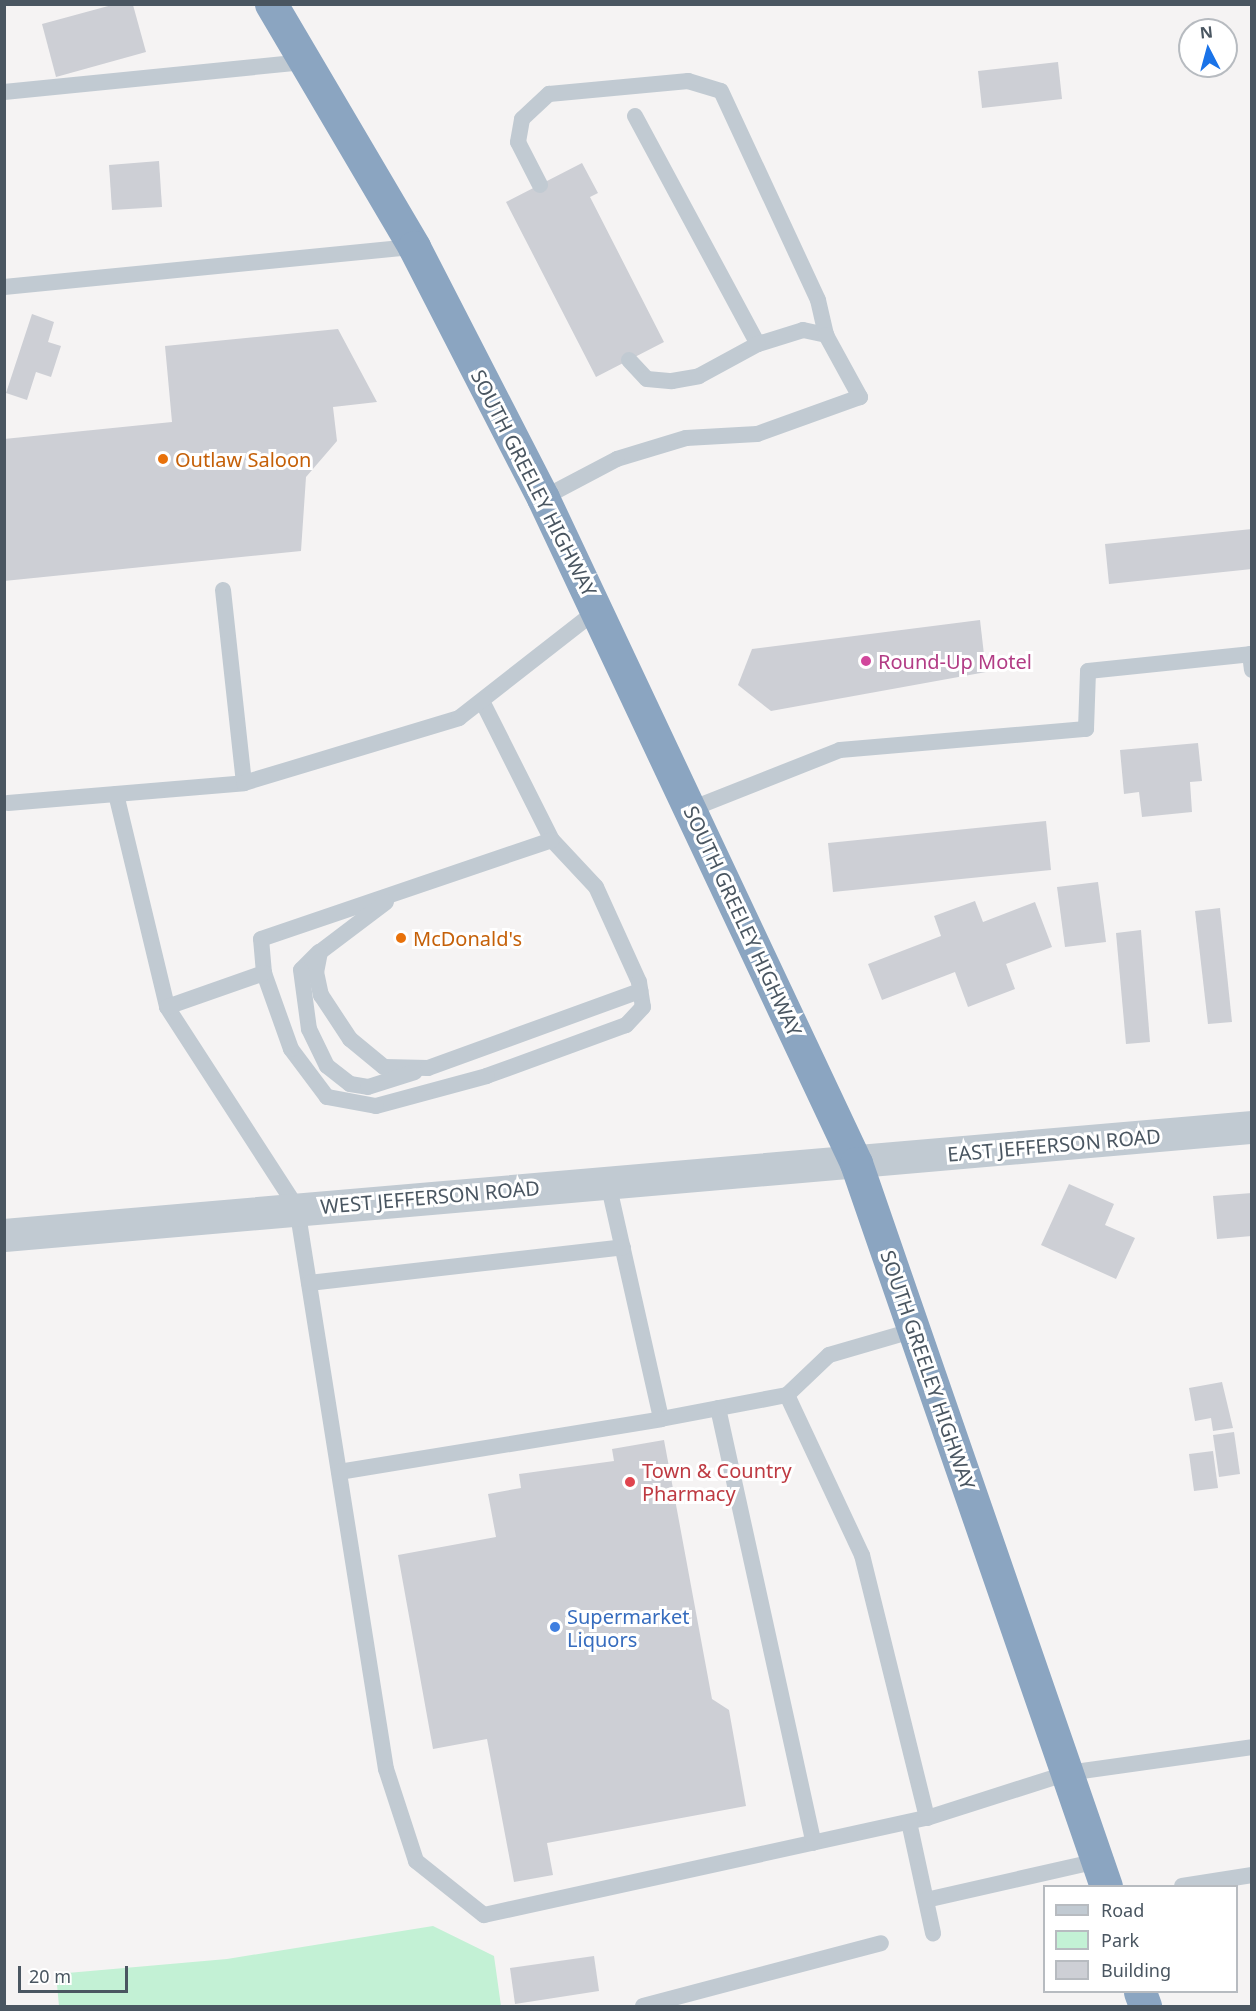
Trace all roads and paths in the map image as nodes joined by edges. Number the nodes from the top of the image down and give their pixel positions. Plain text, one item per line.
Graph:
1 (271, 4) edge
2 (308, 62) junction
3 (4, 92) edge
4 (635, 116) dead end
5 (540, 185) dead end
6 (414, 247) junction
7 (4, 287) edge
8 (826, 335) junction
9 (758, 344) junction
10 (629, 360) dead end
11 (543, 498) junction
12 (223, 590) dead end
13 (597, 610) junction
14 (1251, 660) edge
15 (482, 701) junction
16 (244, 783) junction
17 (116, 794) junction
18 (8, 803) dead end
19 (691, 809) junction
20 (552, 840) junction
21 (399, 892) junction
22 (320, 952) junction
23 (264, 973) junction
24 (640, 991) junction
25 (167, 1006) junction
26 (428, 1068) junction
27 (1251, 1127) edge
28 (856, 1163) junction
29 (608, 1183) junction
30 (297, 1208) junction
31 (4, 1235) edge
32 (623, 1247) junction
33 (309, 1283) junction
34 (915, 1330) junction
35 (787, 1395) junction
36 (718, 1408) junction
37 (661, 1419) junction
38 (339, 1472) junction
39 (1251, 1747) edge
40 (1068, 1773) junction
41 (927, 1818) junction
42 (909, 1822) junction
43 (814, 1843) junction
44 (1102, 1874) edge
45 (1251, 1875) edge
46 (1194, 1885) edge
47 (926, 1900) junction
48 (933, 1933) dead end
49 (880, 1943) dead end
50 (643, 2007) edge

1 - 2 highway, SOUTH GREELEY HIGHWAY
2 - 3 lane
2 - 6 highway, SOUTH GREELEY HIGHWAY
4 - 9 lane
5 - 8 lane
6 - 7 lane
6 - 11 highway, SOUTH GREELEY HIGHWAY
8 - 9 lane
8 - 11 lane
9 - 10 lane
11 - 13 highway, SOUTH GREELEY HIGHWAY
12 - 16 lane
13 - 15 lane
13 - 19 highway, SOUTH GREELEY HIGHWAY
14 - 19 lane
15 - 16 lane
15 - 20 lane
16 - 17 lane
17 - 18 lane
17 - 25 lane
19 - 28 highway, SOUTH GREELEY HIGHWAY
20 - 21 lane
20 - 24 lane
21 - 22 lane
21 - 23 lane
22 - 26 lane
22 - 26 lane
23 - 24 lane
23 - 25 lane
24 - 26 lane
25 - 30 lane
27 - 28 street, EAST JEFFERSON ROAD
28 - 29 street, WEST JEFFERSON ROAD
28 - 34 highway, SOUTH GREELEY HIGHWAY
29 - 30 street, WEST JEFFERSON ROAD
29 - 32 lane
30 - 31 street, WEST JEFFERSON ROAD
30 - 33 lane
32 - 33 lane
32 - 37 lane
33 - 38 lane
34 - 35 lane
34 - 40 highway, SOUTH GREELEY HIGHWAY
35 - 36 lane
35 - 41 lane
36 - 37 lane
36 - 43 lane
37 - 38 lane
38 - 43 lane
39 - 40 lane
40 - 41 lane
40 - 44 highway, SOUTH GREELEY HIGHWAY
41 - 42 lane
42 - 43 lane
42 - 47 lane
44 - 47 lane
45 - 46 lane
47 - 48 lane
49 - 50 lane

